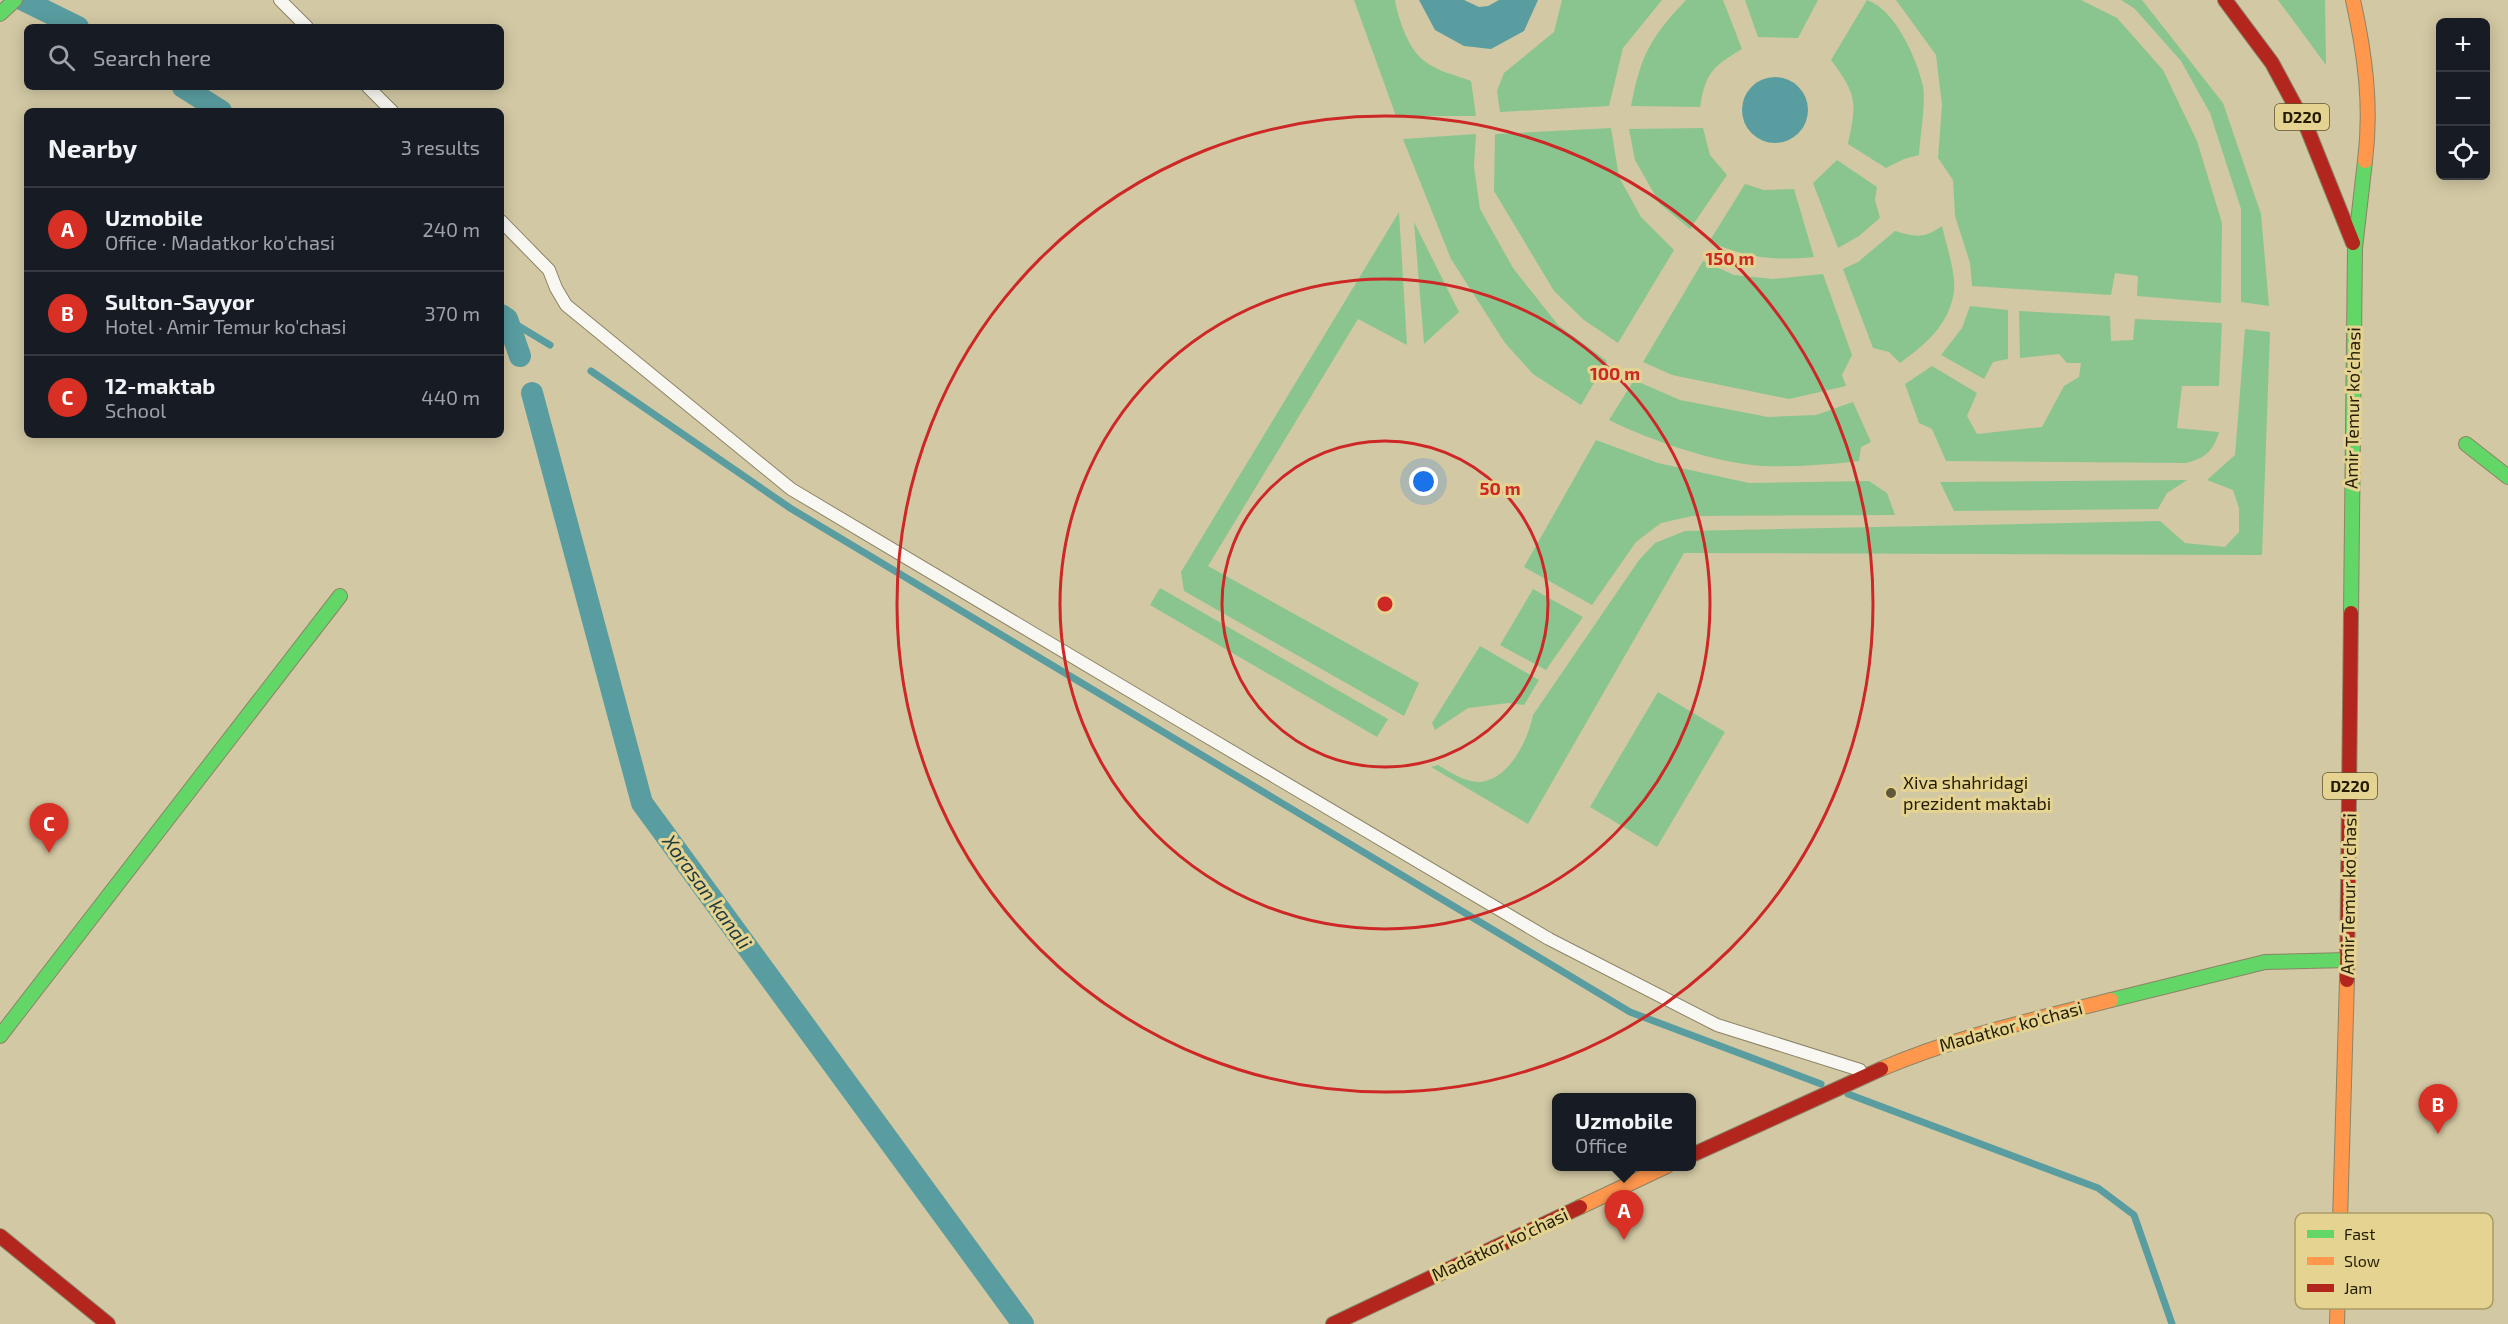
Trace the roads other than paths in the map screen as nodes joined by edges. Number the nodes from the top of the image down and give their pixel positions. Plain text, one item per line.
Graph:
1 (15, 0) edge
2 (280, 0) edge
3 (2225, 0) edge
4 (2353, 0) edge
5 (0, 14) edge
6 (304, 24) edge
7 (371, 90) edge
8 (389, 108) edge
9 (504, 224) edge
10 (2355, 248) junction
11 (2466, 444) dead end
12 (2508, 477) edge
13 (340, 596) dead end
14 (2348, 960) junction
15 (0, 1036) edge
16 (1863, 1076) junction
17 (1696, 1153) edge
18 (1658, 1171) edge
19 (2340, 1213) edge
20 (0, 1236) edge
21 (2337, 1309) edge
22 (108, 1324) edge
23 (1333, 1324) edge
24 (2337, 1324) edge

1 - 5 street
2 - 6 lane
3 - 10 street, Amir Temur ko'chasi / D220
4 - 10 street, Amir Temur ko'chasi / D220
7 - 8 lane
9 - 16 lane
10 - 14 street, Amir Temur ko'chasi / D220
11 - 12 street
13 - 15 street
14 - 16 street, Madatkor ko'chasi
14 - 19 street, Amir Temur ko'chasi / D220
16 - 17 street, Madatkor ko'chasi
18 - 23 street, Madatkor ko'chasi
20 - 22 street
21 - 24 street, Amir Temur ko'chasi / D220

